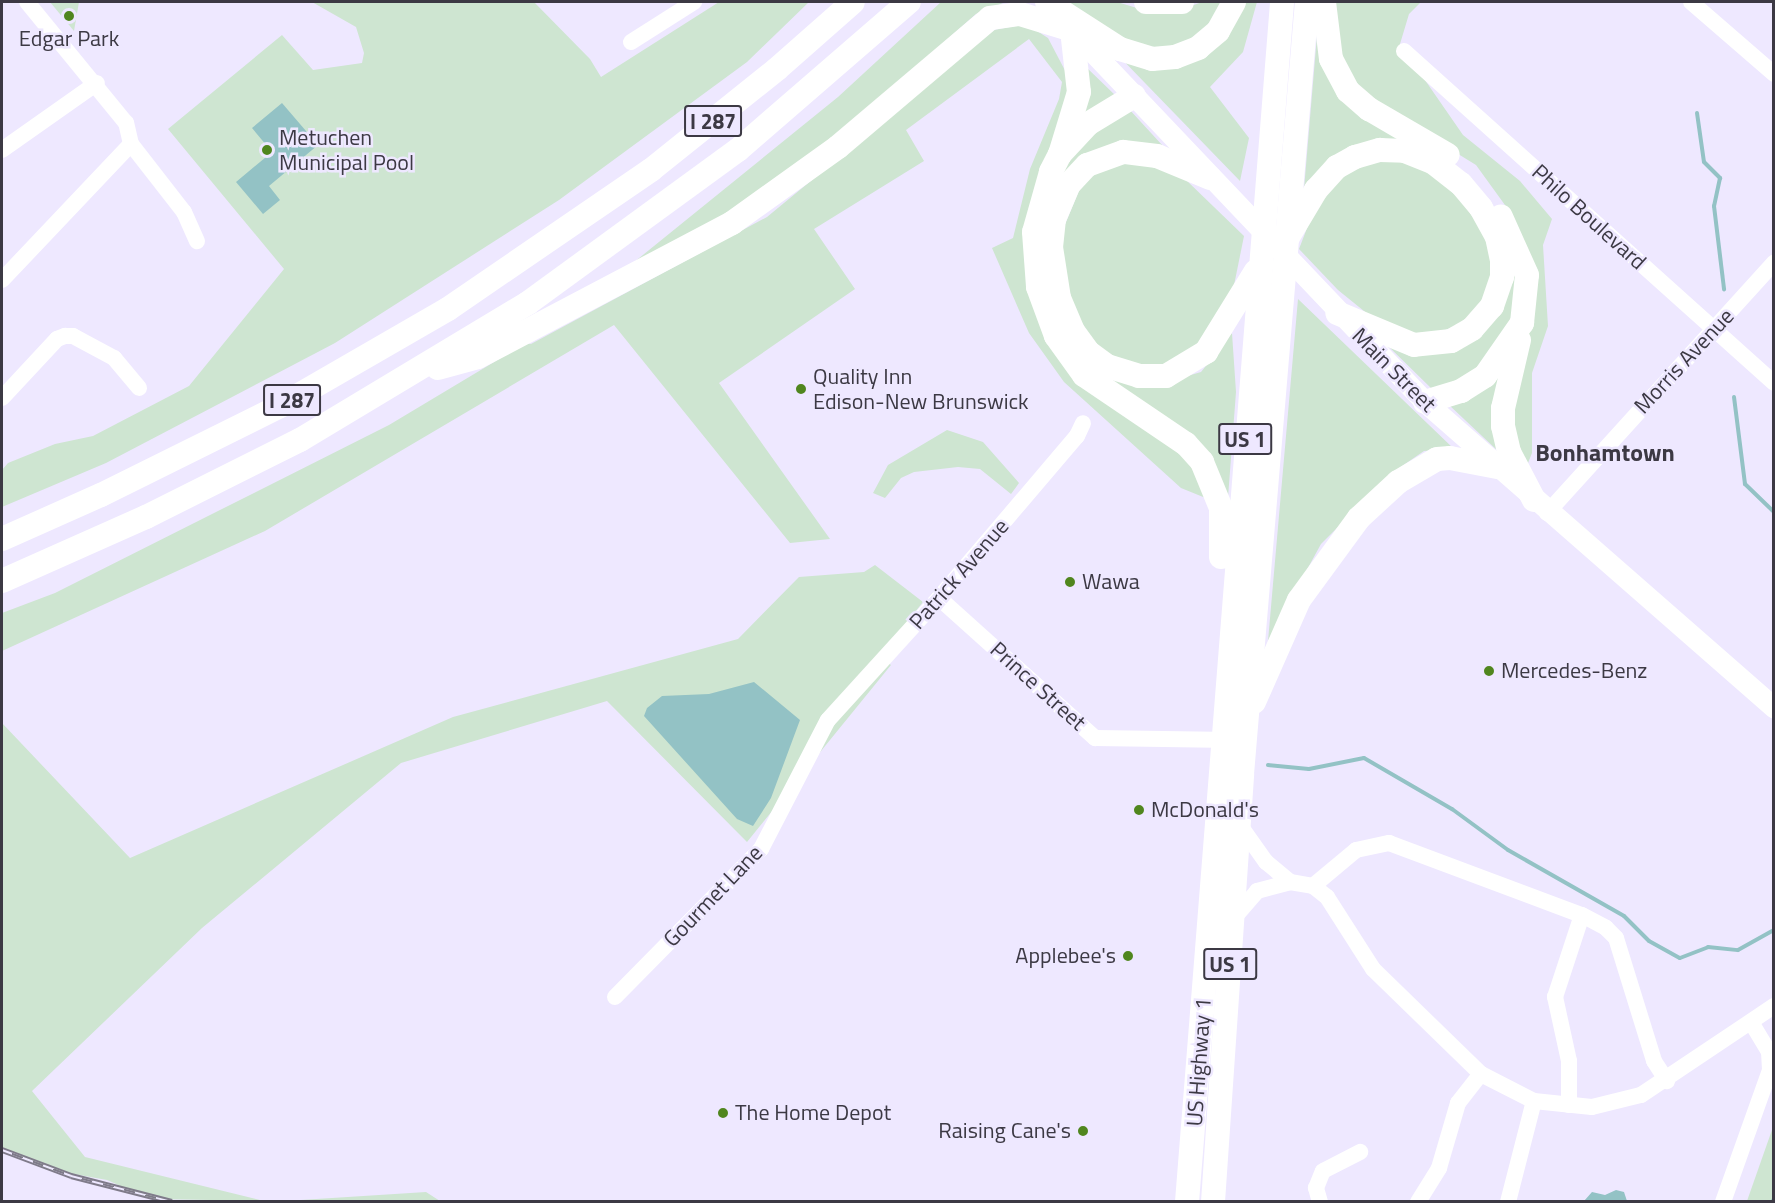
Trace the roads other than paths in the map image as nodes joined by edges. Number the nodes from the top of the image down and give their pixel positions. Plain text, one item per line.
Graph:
1 (27, 2) edge
2 (694, 2) edge
3 (853, 2) edge
4 (909, 2) edge
5 (1046, 2) edge
6 (1146, 2) edge
7 (1182, 2) edge
8 (1234, 2) edge
9 (1282, 2) edge
10 (1308, 2) edge
11 (1324, 2) edge
12 (1691, 2) edge
13 (1071, 30) junction
14 (631, 42) dead end
15 (1404, 51) dead end
16 (1773, 74) edge
17 (97, 83) junction
18 (1134, 96) junction
19 (130, 140) junction
20 (2, 150) edge
21 (1060, 154) junction
22 (1210, 178) junction
23 (197, 241) dead end
24 (1285, 242) junction
25 (1773, 263) edge
26 (1259, 267) junction
27 (2, 280) edge
28 (1337, 313) junction
29 (1522, 323) junction
30 (1714, 330) junction
31 (416, 373) junction
32 (1773, 383) edge
33 (139, 388) dead end
34 (2, 398) edge
35 (1425, 402) junction
36 (1083, 423) dead end
37 (1497, 467) junction
38 (1540, 506) junction
39 (2, 539) edge
40 (2, 581) edge
41 (939, 598) junction
42 (1232, 610) junction
43 (1773, 708) edge
44 (828, 720) joint
45 (1246, 722) junction
46 (1223, 742) junction
47 (1239, 824) junction
48 (1290, 882) junction
49 (1313, 886) junction
50 (1582, 915) junction
51 (1233, 919) junction
52 (615, 997) dead end
53 (1773, 1006) edge
54 (1751, 1022) junction
55 (1481, 1074) junction
56 (1667, 1081) junction
57 (1534, 1101) junction
58 (1569, 1105) junction
59 (1360, 1152) dead end
60 (1187, 1202) edge
61 (1213, 1202) edge
62 (1320, 1202) edge
63 (1418, 1202) edge
64 (1508, 1202) edge
65 (1723, 1202) edge

1 - 17 street
2 - 14 street
3 - 39 highway, I 287
4 - 31 highway, I 287
5 - 8 highway
5 - 13 main road, Main Street
6 - 7 highway
9 - 26 highway, US 1
10 - 24 highway, US 1
11 - 29 highway
12 - 16 street
13 - 18 main road, Main Street
13 - 21 highway
13 - 31 highway
15 - 30 street, Philo Boulevard
17 - 19 street
17 - 20 street
18 - 21 highway
18 - 22 main road, Main Street
19 - 23 street
19 - 27 street
21 - 42 highway
22 - 26 highway
22 - 28 main road, Main Street
24 - 28 highway
24 - 45 highway, US 1
25 - 30 street, Morris Avenue
26 - 42 highway, US 1
28 - 35 main road, Main Street
29 - 35 highway
29 - 38 highway
30 - 32 street, Philo Boulevard
30 - 38 street, Morris Avenue
31 - 40 highway, I 287
33 - 34 street
35 - 37 main road, Main Street
36 - 41 street, Patrick Avenue
37 - 38 main road, Main Street
37 - 45 highway
38 - 43 main road, Main Street
41 - 44 street, Patrick Avenue
41 - 46 street, Prince Street
42 - 46 highway, US 1
44 - 52 street, Gourmet Lane
45 - 46 street
45 - 47 highway, US 1
46 - 60 highway, US Highway 1 / US 1
47 - 48 street
47 - 51 highway, US 1
48 - 49 street
48 - 51 street
49 - 50 street
49 - 55 street
50 - 56 street
50 - 58 street
51 - 61 highway, US 1
53 - 54 street
54 - 56 street
54 - 65 street
55 - 57 street
55 - 63 street
56 - 58 street
57 - 58 street
57 - 64 street
59 - 62 street

